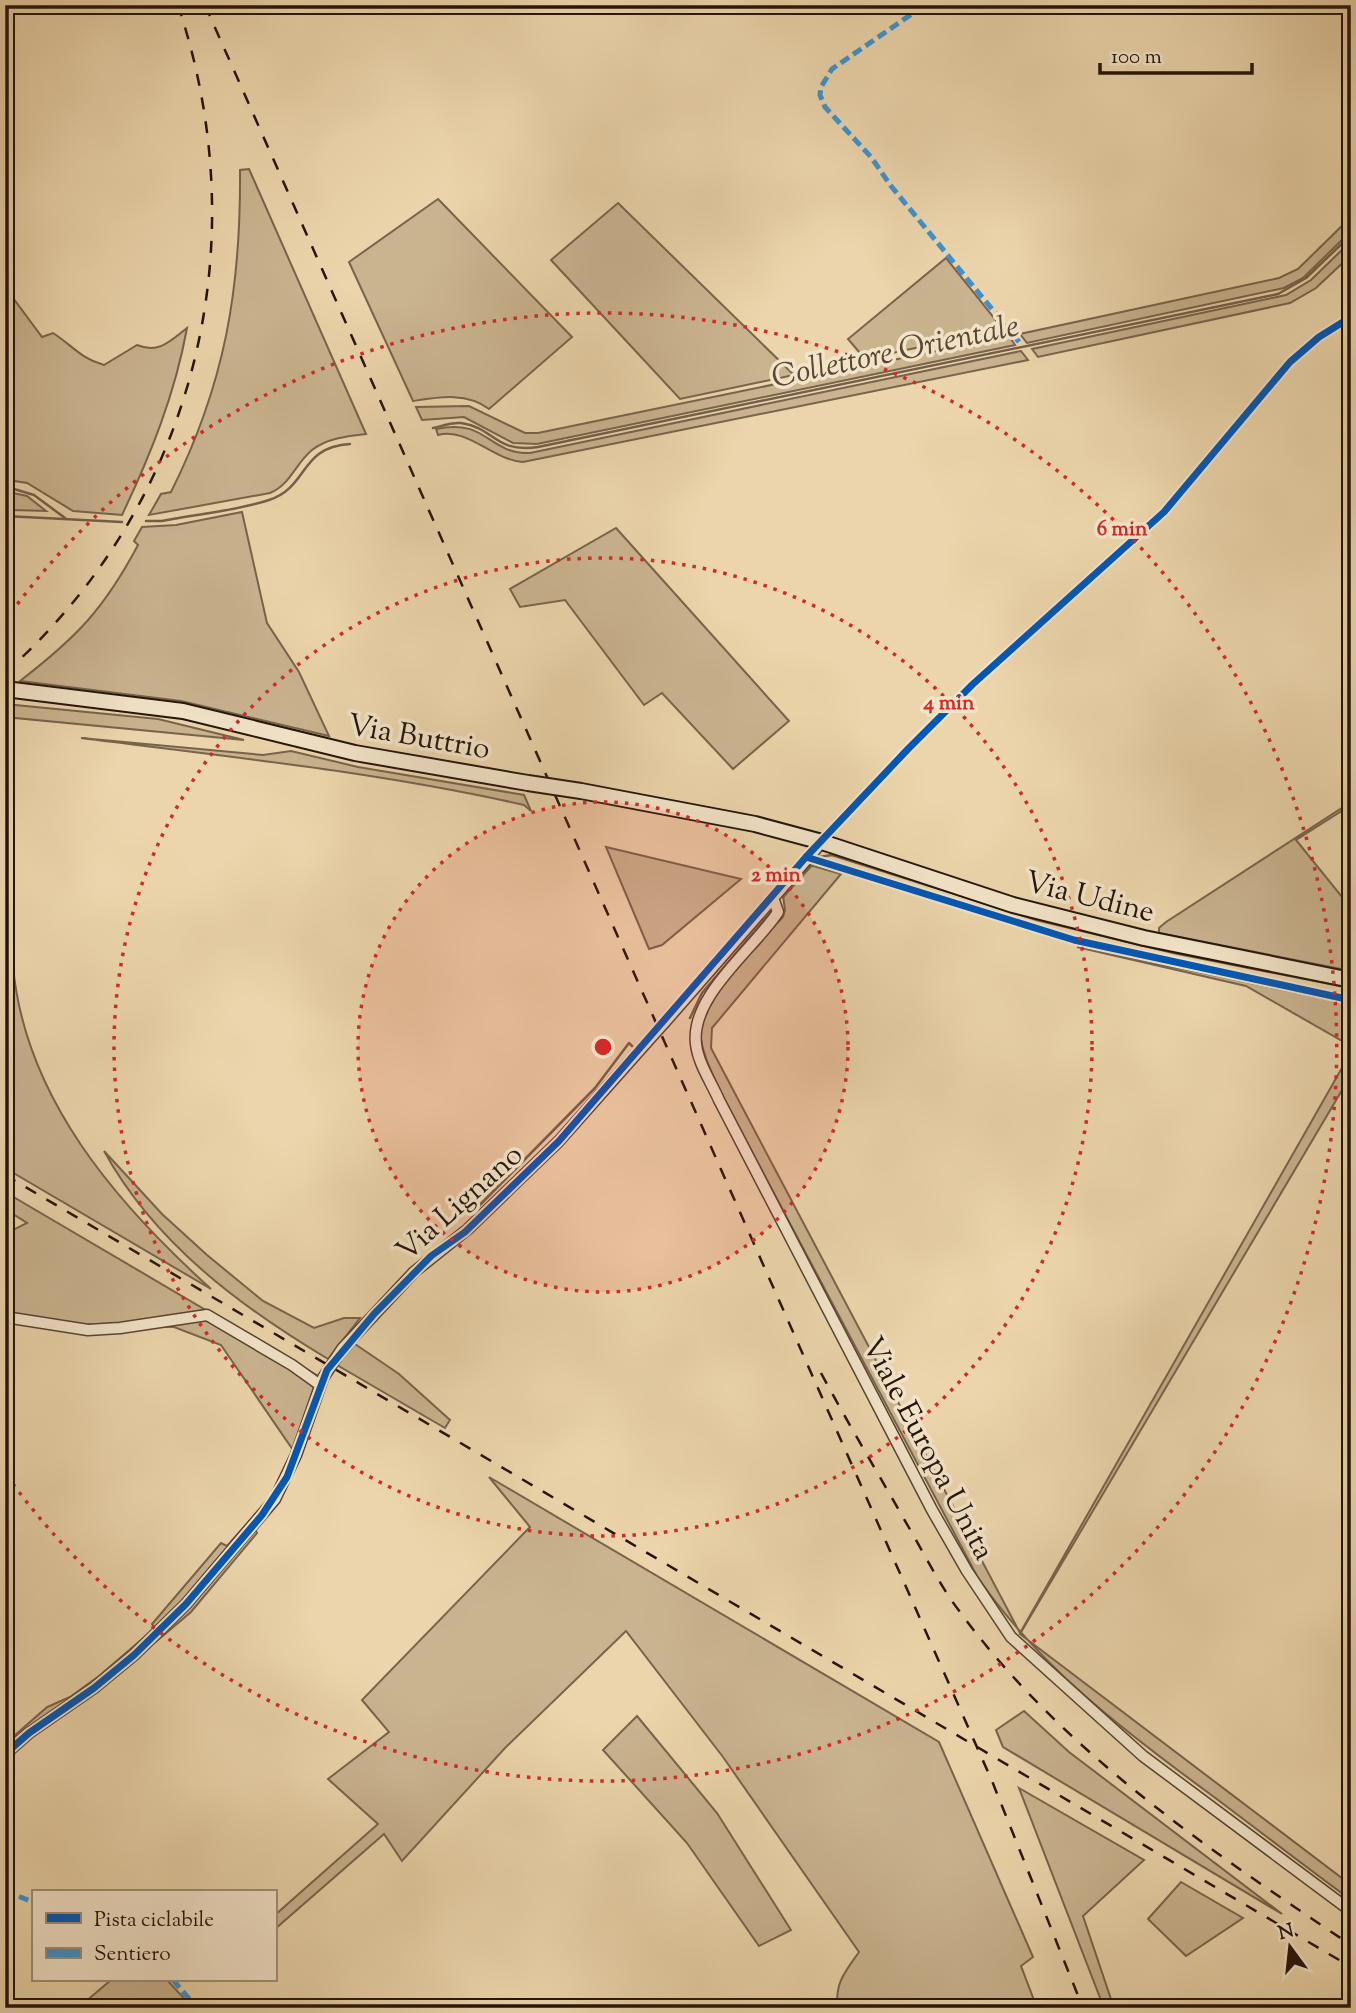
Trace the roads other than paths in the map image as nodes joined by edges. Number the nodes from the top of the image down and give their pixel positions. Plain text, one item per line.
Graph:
1 (5, 689) edge
2 (822, 842) junction
3 (774, 898) junction
4 (1351, 980) edge
5 (5, 1317) edge
6 (320, 1385) junction
7 (5, 1754) edge
8 (1351, 1912) edge

1 - 2 street, Via Buttrio, bridge
2 - 3 street, Via Lignano
2 - 4 street, Via Udine
3 - 6 street, Via Lignano, bridge
3 - 8 street, Viale Europa Unita
5 - 6 street
6 - 7 street, Via Lignano

